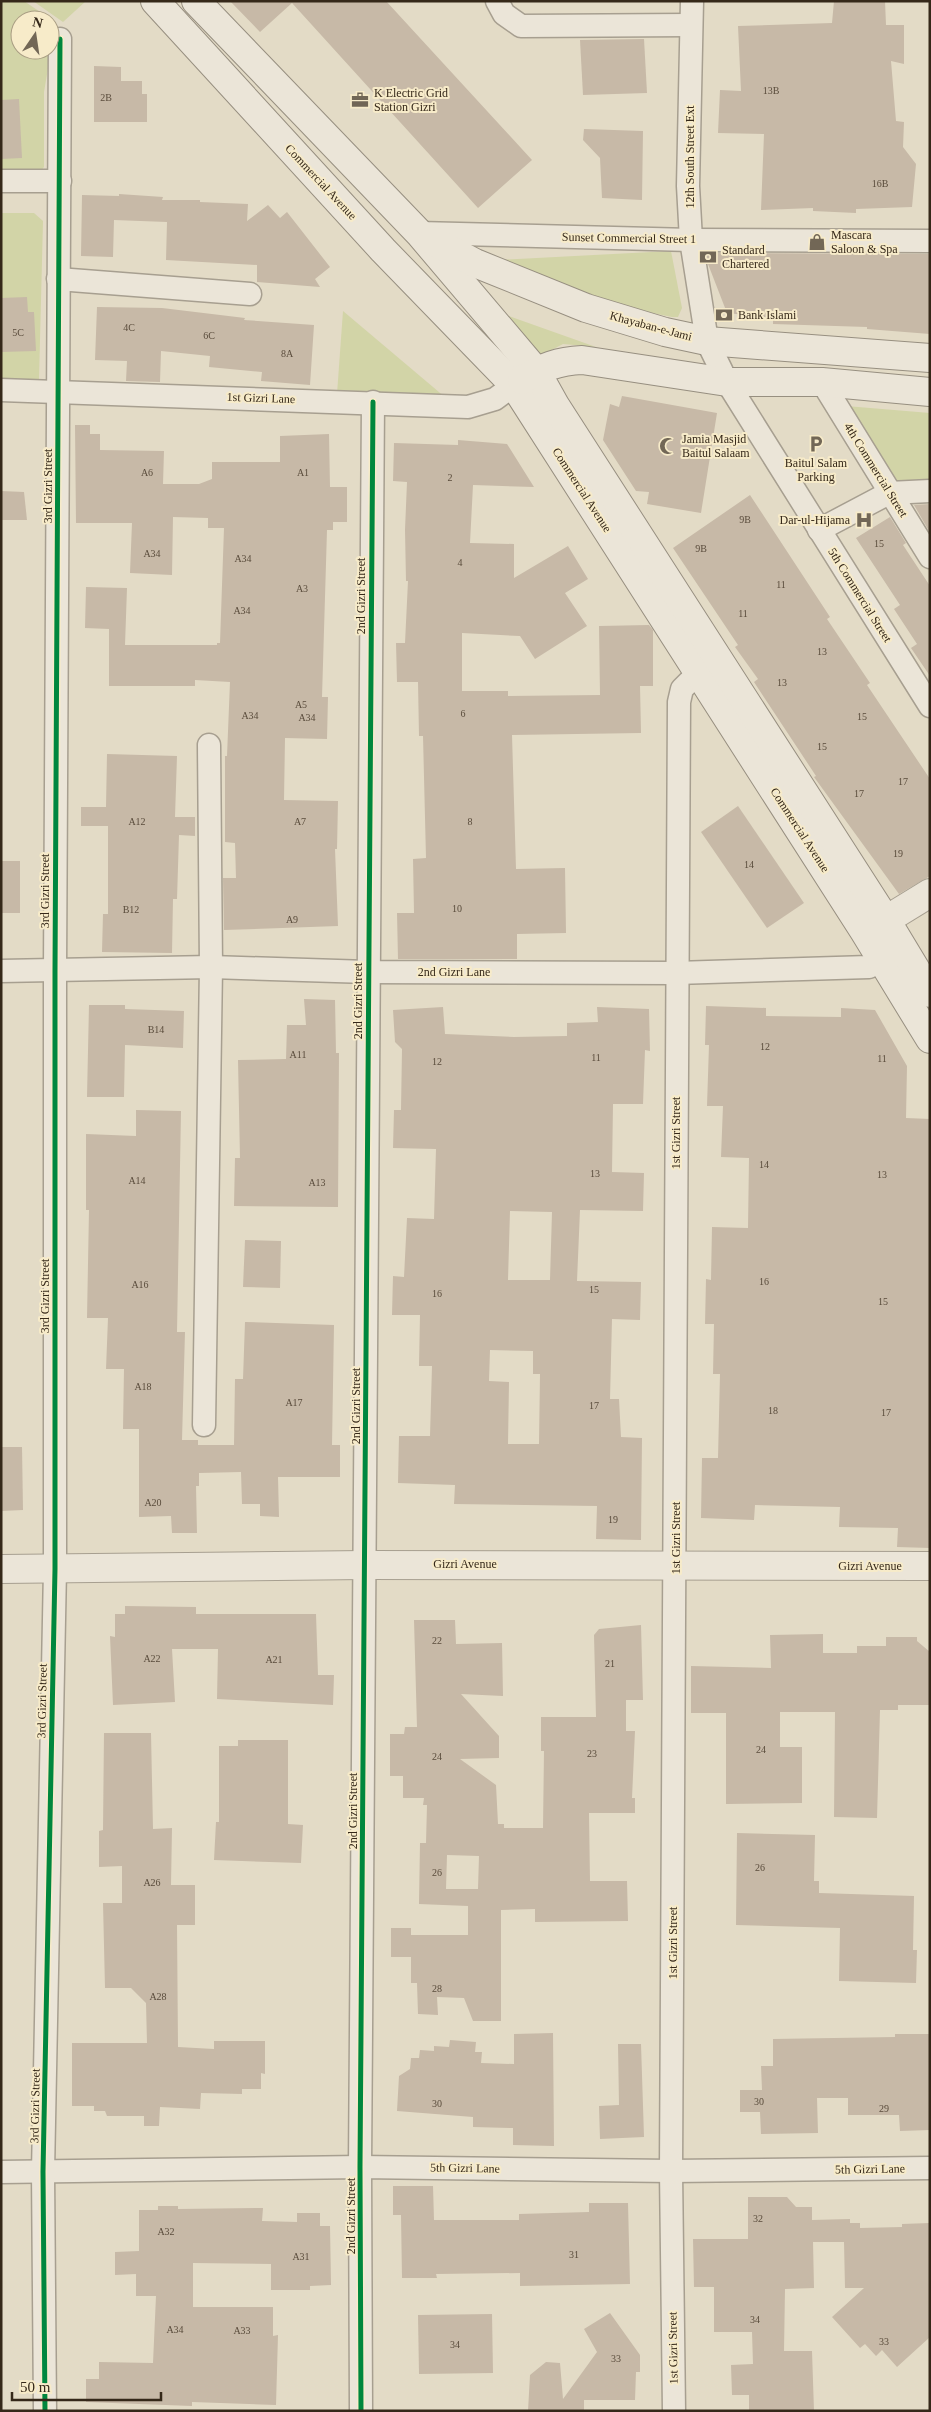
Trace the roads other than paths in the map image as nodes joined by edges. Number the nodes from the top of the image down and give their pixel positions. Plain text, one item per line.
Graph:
1 (155, 1) edge
2 (196, 1) edge
3 (497, 1) edge
4 (692, 1) edge
5 (691, 25) junction
6 (60, 60) edge
7 (1, 181) edge
8 (60, 181) junction
9 (419, 233) junction
10 (691, 240) junction
11 (930, 241) edge
12 (383, 250) junction
13 (58, 279) junction
14 (250, 294) dead end
15 (707, 341) junction
16 (930, 358) edge
17 (525, 378) junction
18 (727, 382) junction
19 (822, 382) junction
20 (1, 390) edge
21 (58, 392) junction
22 (930, 392) edge
23 (373, 402) junction
24 (930, 491) edge
25 (889, 493) junction
26 (819, 530) junction
27 (928, 552) edge
28 (699, 672) junction
29 (930, 706) edge
30 (209, 745) dead end
31 (930, 893) edge
32 (875, 925) junction
33 (893, 956) junction
34 (211, 967) junction
35 (1, 971) edge
36 (55, 971) junction
37 (368, 972) junction
38 (676, 973) junction
39 (930, 993) edge
40 (930, 1039) edge
41 (204, 1425) dead end
42 (676, 1564) junction
43 (365, 1565) junction
44 (930, 1566) edge
45 (1, 1569) edge
46 (55, 1569) junction
47 (360, 2167) junction
48 (930, 2168) edge
49 (671, 2171) junction
50 (1, 2172) edge
51 (43, 2172) junction
52 (46, 2411) edge
53 (361, 2411) edge
54 (674, 2411) edge

1 - 12 main road, Commercial Avenue
2 - 9 main road, Commercial Avenue
3 - 5 street
4 - 5 street, 12th South Street Ext
5 - 10 street, 12th South Street Ext
6 - 8 street, 3rd Gizri Street
7 - 8 street
8 - 13 street, 3rd Gizri Street
9 - 10 street, Sunset Commercial Street 1
9 - 12 main road
9 - 15 main road, Khayaban-e-Jami
9 - 17 main road, Commercial Avenue
10 - 11 street, Sunset Commercial Street 1
10 - 15 street, 12th South Street Ext
12 - 17 main road, Commercial Avenue
13 - 14 street
13 - 21 street, 3rd Gizri Street
15 - 16 main road, Khayaban-e-Jami
15 - 18 street, 12th South Street Ext
17 - 18 main road
17 - 23 street, 1st Gizri Lane
17 - 28 main road, Commercial Avenue
17 - 32 main road, Commercial Avenue
18 - 19 main road
18 - 26 street, 5th Commercial Street
19 - 22 main road
19 - 25 street, 4th Commercial Street
20 - 21 street, 1st Gizri Lane
21 - 23 street, 1st Gizri Lane
21 - 36 street, 3rd Gizri Street
23 - 37 street, 2nd Gizri Street
24 - 25 street
25 - 26 street
25 - 27 street, 4th Commercial Street
26 - 29 street, 5th Commercial Street
28 - 32 main road, Commercial Avenue
28 - 38 street, 1st Gizri Street
30 - 34 street
31 - 32 main road
32 - 33 main road, Commercial Avenue
33 - 38 street, 2nd Gizri Lane
33 - 39 main road, Commercial Avenue
33 - 40 main road, Commercial Avenue
34 - 36 street, 2nd Gizri Lane
34 - 37 street, 2nd Gizri Lane
34 - 41 street
35 - 36 street, 2nd Gizri Lane
36 - 46 street, 3rd Gizri Street
37 - 38 street, 2nd Gizri Lane
37 - 43 street, 2nd Gizri Street
38 - 42 street, 1st Gizri Street
42 - 43 main road, Gizri Avenue
42 - 44 main road, Gizri Avenue
42 - 49 street, 1st Gizri Street
43 - 46 main road, Gizri Avenue
43 - 47 street, 2nd Gizri Street
45 - 46 main road, Gizri Avenue
46 - 51 street, 3rd Gizri Street
47 - 49 street, 5th Gizri Lane
47 - 51 street, 5th Gizri Lane
47 - 53 street, 2nd Gizri Street
48 - 49 street, 5th Gizri Lane
49 - 54 street, 1st Gizri Street
50 - 51 street, 5th Gizri Lane
51 - 52 street, 3rd Gizri Street

